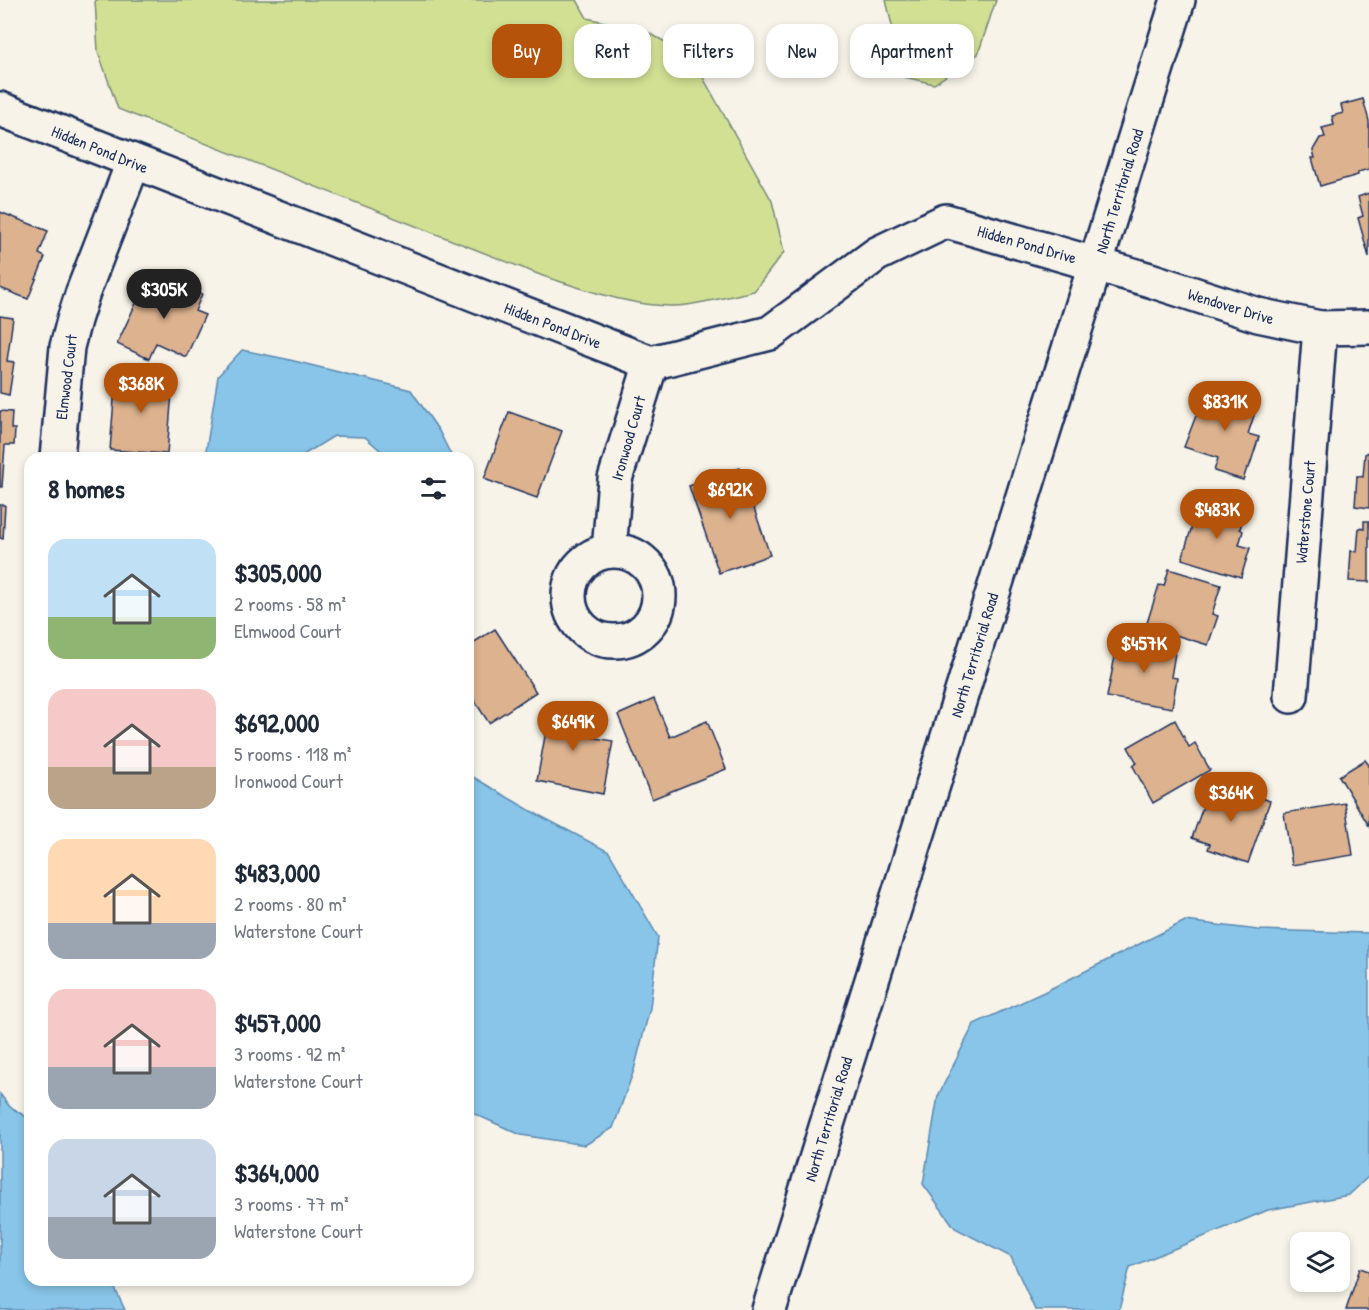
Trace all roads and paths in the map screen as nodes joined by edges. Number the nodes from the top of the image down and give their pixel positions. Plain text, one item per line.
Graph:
1 (1178, 0) edge
2 (0, 109) edge
3 (133, 163) junction
4 (1096, 264) junction
5 (1369, 327) edge
6 (1320, 328) junction
7 (651, 363) junction
8 (58, 452) edge
9 (609, 551) dead end
10 (1290, 696) dead end
11 (769, 1310) edge

1 - 4 street, North Territorial Road
2 - 3 street, Hidden Pond Drive
3 - 7 street, Hidden Pond Drive
3 - 8 street, Elmwood Court
4 - 6 street, Wendover Drive
4 - 7 street, Hidden Pond Drive
4 - 11 street, North Territorial Road
5 - 6 street, Wendover Drive
6 - 10 street, Waterstone Court
7 - 9 street, Ironwood Court

